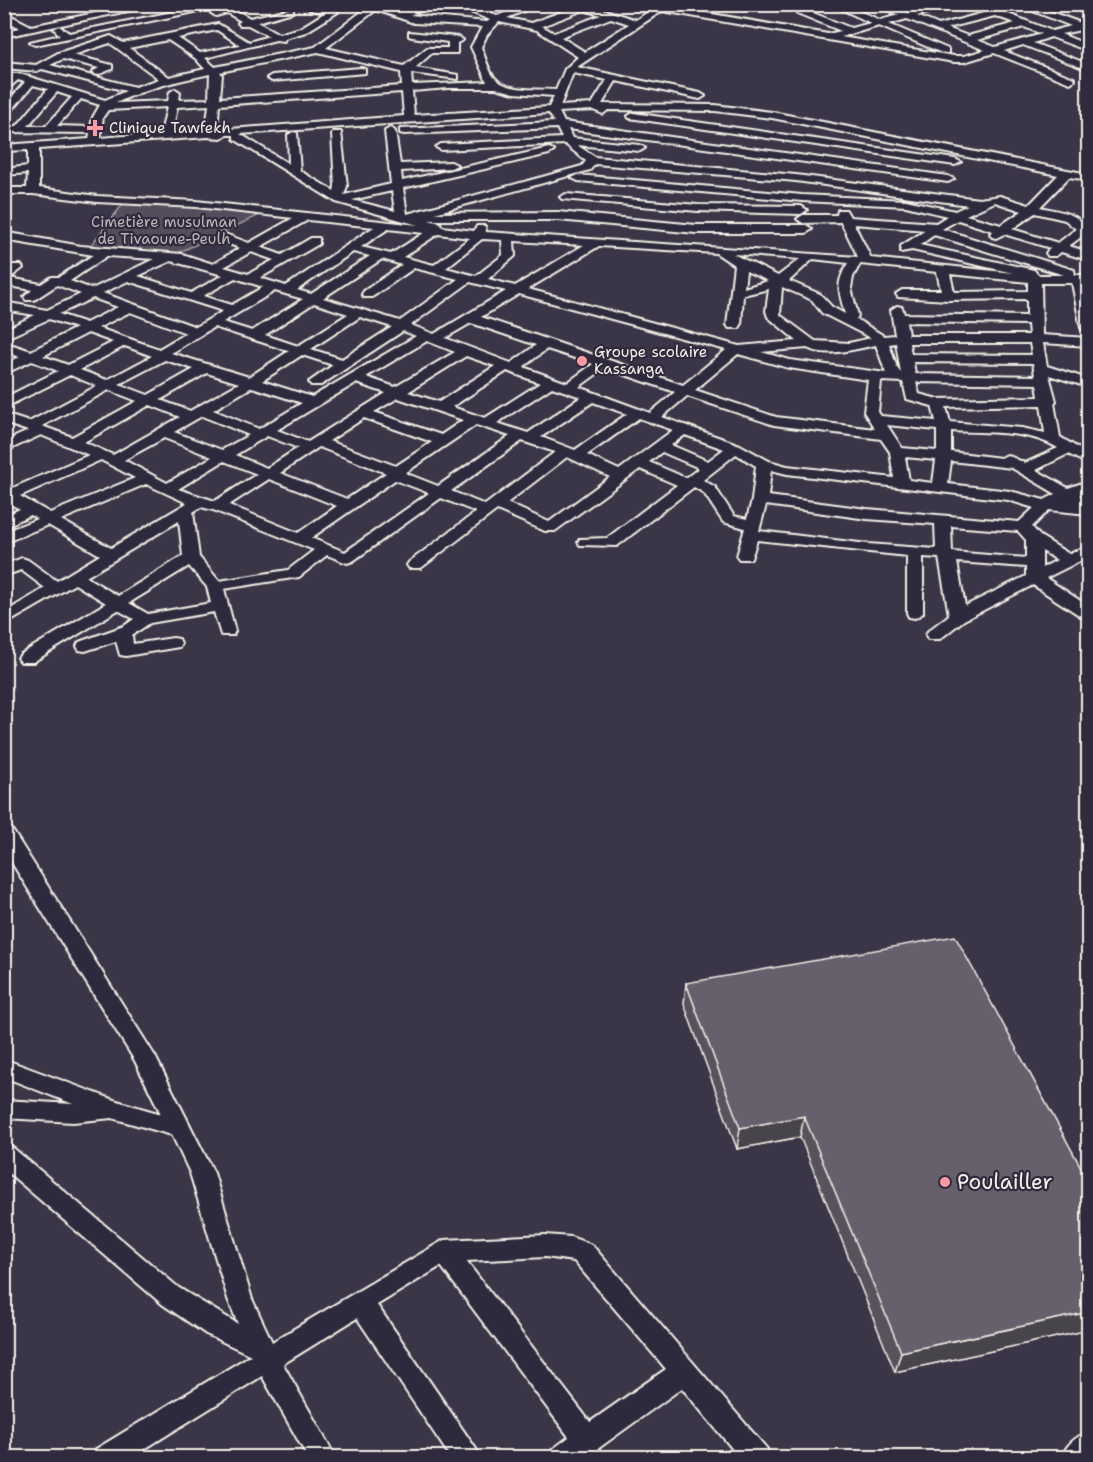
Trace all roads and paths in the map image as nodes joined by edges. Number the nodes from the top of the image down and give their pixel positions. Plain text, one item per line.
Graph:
1 (256, 4) edge
2 (268, 4) edge
3 (302, 4) edge
4 (333, 4) edge
5 (435, 4) edge
6 (455, 4) edge
7 (486, 4) edge
8 (537, 4) edge
9 (632, 4) edge
10 (818, 4) edge
11 (834, 4) edge
12 (952, 4) edge
13 (973, 4) edge
14 (1020, 4) edge
15 (375, 5) edge
16 (582, 5) edge
17 (881, 5) edge
18 (1089, 5) edge
19 (150, 6) edge
20 (1073, 6) edge
21 (79, 7) dead end
22 (229, 8) edge
23 (659, 8) edge
24 (290, 10) junction
25 (471, 10) junction
26 (800, 11) junction
27 (1089, 12) edge
28 (995, 13) junction
29 (322, 14) junction
30 (402, 15) junction
31 (610, 15) junction
32 (908, 16) junction
33 (9, 17) edge
34 (24, 18) dead end
35 (88, 18) junction
36 (155, 18) junction
37 (249, 21) junction
38 (437, 21) junction
39 (493, 22) junction
40 (828, 22) junction
41 (637, 23) junction
42 (879, 24) junction
43 (1023, 24) junction
44 (52, 25) junction
45 (532, 26) junction
46 (770, 27) junction
47 (1086, 27) edge
48 (141, 28) dead end
49 (220, 28) junction
50 (937, 28) junction
51 (30, 29) junction
52 (98, 29) junction
53 (205, 30) junction
54 (267, 31) junction
55 (850, 31) junction
56 (795, 32) junction
57 (4, 33) edge
58 (412, 34) dead end
59 (1052, 34) junction
60 (67, 36) junction
61 (555, 36) junction
62 (170, 37) junction
63 (277, 37) junction
64 (827, 38) junction
65 (453, 39) junction
66 (966, 39) junction
67 (478, 41) junction
68 (35, 42) dead end
69 (286, 42) junction
70 (1023, 42) junction
71 (246, 44) junction
72 (936, 47) junction
73 (1089, 48) edge
74 (235, 49) junction
75 (994, 50) junction
76 (120, 51) junction
77 (63, 55) junction
78 (584, 56) junction
79 (312, 58) junction
80 (964, 59) junction
81 (201, 60) junction
82 (268, 60) junction
83 (365, 61) junction
84 (415, 62) junction
85 (447, 64) dead end
86 (4, 65) edge
87 (42, 66) junction
88 (1089, 68) edge
89 (570, 69) junction
90 (406, 70) junction
91 (214, 71) junction
92 (360, 71) junction
93 (74, 74) junction
94 (272, 78) junction
95 (172, 79) junction
96 (612, 79) junction
97 (1070, 80) dead end
98 (31, 81) junction
99 (647, 86) junction
100 (50, 87) junction
101 (406, 88) junction
102 (4, 89) edge
103 (135, 90) junction
104 (684, 92) junction
105 (489, 93) junction
106 (560, 93) junction
107 (79, 95) junction
108 (4, 96) edge
109 (18, 96) junction
110 (450, 96) junction
111 (700, 96) dead end
112 (216, 100) junction
113 (172, 103) junction
114 (106, 105) junction
115 (361, 106) junction
116 (636, 106) junction
117 (595, 107) junction
118 (674, 107) junction
119 (311, 110) junction
120 (553, 110) junction
121 (4, 113) edge
122 (269, 114) junction
123 (617, 114) junction
124 (811, 122) junction
125 (400, 125) junction
126 (562, 125) junction
127 (710, 127) junction
128 (4, 129) edge
129 (20, 129) junction
130 (49, 129) junction
131 (438, 130) junction
132 (600, 130) junction
133 (211, 134) junction
134 (337, 134) junction
135 (292, 135) junction
136 (94, 136) junction
137 (166, 137) junction
138 (238, 137) junction
139 (796, 139) junction
140 (908, 141) junction
141 (819, 142) junction
142 (571, 144) junction
143 (34, 146) junction
144 (441, 147) junction
145 (4, 148) edge
146 (695, 149) junction
147 (900, 154) junction
148 (957, 157) junction
149 (592, 160) junction
150 (809, 160) junction
151 (497, 163) junction
152 (445, 166) junction
153 (559, 166) junction
154 (395, 168) junction
155 (680, 168) junction
156 (33, 170) junction
157 (295, 170) junction
158 (525, 170) junction
159 (892, 171) junction
160 (4, 172) edge
161 (1066, 173) junction
162 (1089, 177) edge
163 (796, 178) junction
164 (948, 179) junction
165 (830, 182) junction
166 (397, 184) junction
167 (341, 186) junction
168 (464, 186) junction
169 (671, 186) junction
170 (320, 187) junction
171 (882, 189) junction
172 (4, 191) edge
173 (33, 191) junction
174 (484, 196) junction
175 (566, 197) junction
176 (338, 199) junction
177 (837, 200) junction
178 (937, 203) junction
179 (981, 203) junction
180 (660, 205) junction
181 (1032, 209) junction
182 (404, 216) junction
183 (485, 216) junction
184 (558, 216) junction
185 (957, 216) junction
186 (304, 217) junction
187 (845, 219) junction
188 (333, 220) junction
189 (386, 225) junction
190 (651, 225) junction
191 (805, 228) junction
192 (935, 229) junction
193 (280, 230) junction
194 (1003, 230) junction
195 (430, 234) junction
196 (1084, 234) edge
197 (479, 235) junction
198 (4, 236) edge
199 (221, 237) dead end
200 (302, 237) junction
201 (508, 237) junction
202 (315, 241) junction
203 (596, 243) junction
204 (910, 246) junction
205 (980, 246) junction
206 (249, 247) junction
207 (640, 247) junction
208 (1059, 247) junction
209 (465, 248) junction
210 (350, 249) junction
211 (721, 252) junction
212 (103, 253) junction
213 (381, 255) junction
214 (1089, 256) edge
215 (169, 257) junction
216 (394, 258) junction
217 (967, 258) junction
218 (283, 259) junction
219 (861, 260) junction
220 (413, 263) junction
221 (887, 263) junction
222 (740, 264) junction
223 (17, 268) dead end
224 (214, 268) junction
225 (437, 269) junction
226 (943, 271) junction
227 (1035, 272) junction
228 (234, 274) junction
229 (128, 277) junction
230 (4, 279) edge
231 (249, 279) junction
232 (474, 279) junction
233 (1085, 279) edge
234 (60, 282) junction
235 (779, 283) junction
236 (274, 286) junction
237 (42, 288) junction
238 (518, 290) junction
239 (287, 291) junction
240 (736, 293) junction
241 (93, 294) junction
242 (368, 294) dead end
243 (902, 294) dead end
244 (948, 295) junction
245 (1033, 295) junction
246 (30, 297) dead end
247 (193, 297) junction
248 (313, 298) junction
249 (4, 306) edge
250 (129, 307) junction
251 (234, 310) junction
252 (33, 311) junction
253 (423, 312) junction
254 (358, 313) junction
255 (48, 314) junction
256 (953, 318) junction
257 (846, 320) junction
258 (1035, 320) junction
259 (466, 321) junction
260 (213, 322) junction
261 (4, 323) edge
262 (734, 325) dead end
263 (402, 326) junction
264 (87, 327) junction
265 (1089, 328) edge
266 (197, 332) junction
267 (4, 335) edge
268 (254, 336) junction
269 (431, 337) junction
270 (902, 339) junction
271 (1037, 339) junction
272 (881, 340) junction
273 (125, 341) junction
274 (1089, 342) edge
275 (546, 344) junction
276 (809, 344) junction
277 (4, 346) edge
278 (734, 350) junction
279 (300, 351) junction
280 (465, 351) junction
281 (162, 354) junction
282 (30, 356) junction
283 (905, 358) junction
284 (603, 363) junction
285 (343, 364) junction
286 (509, 367) junction
287 (206, 368) junction
288 (4, 369) edge
289 (1043, 370) junction
290 (71, 371) junction
291 (875, 377) junction
292 (355, 378) junction
293 (903, 379) junction
294 (251, 382) junction
295 (551, 382) junction
296 (1089, 383) edge
297 (108, 385) junction
298 (569, 388) junction
299 (334, 390) junction
300 (684, 391) junction
301 (400, 392) junction
302 (592, 396) junction
303 (149, 400) junction
304 (1049, 401) junction
305 (314, 402) junction
306 (938, 402) junction
307 (4, 404) edge
308 (442, 406) junction
309 (196, 413) junction
310 (363, 413) junction
311 (645, 415) junction
312 (4, 418) edge
313 (876, 420) junction
314 (482, 421) junction
315 (944, 426) junction
316 (35, 428) junction
317 (684, 429) junction
318 (162, 432) junction
319 (263, 433) junction
320 (886, 435) junction
321 (526, 436) junction
322 (1053, 439) junction
323 (443, 441) junction
324 (72, 443) junction
325 (314, 444) junction
326 (662, 446) junction
327 (735, 447) junction
328 (4, 448) edge
329 (1068, 449) junction
330 (897, 452) junction
331 (571, 453) junction
332 (997, 453) dead end
333 (223, 456) junction
334 (944, 456) junction
335 (107, 458) junction
336 (1089, 460) edge
337 (639, 463) junction
338 (765, 464) junction
339 (709, 467) junction
340 (1021, 467) junction
341 (396, 473) junction
342 (268, 474) junction
343 (621, 476) junction
344 (148, 478) junction
345 (690, 482) junction
346 (902, 484) junction
347 (1089, 485) edge
348 (169, 488) junction
349 (940, 488) junction
350 (440, 492) junction
351 (1069, 494) junction
352 (6, 495) edge
353 (760, 500) junction
354 (349, 505) junction
355 (1045, 505) junction
356 (217, 506) junction
357 (190, 507) junction
358 (491, 507) junction
359 (1089, 508) edge
360 (31, 509) junction
361 (51, 520) junction
362 (943, 520) junction
363 (4, 522) edge
364 (1023, 527) junction
365 (752, 530) junction
366 (4, 538) edge
367 (299, 538) junction
368 (1034, 539) junction
369 (586, 542) dead end
370 (325, 549) junction
371 (915, 552) junction
372 (111, 555) junction
373 (945, 555) junction
374 (745, 556) dead end
375 (1082, 556) edge
376 (190, 558) junction
377 (415, 565) dead end
378 (4, 571) edge
379 (1034, 571) junction
380 (75, 577) junction
381 (215, 586) junction
382 (56, 588) junction
383 (118, 603) junction
384 (220, 606) junction
385 (915, 613) dead end
386 (1089, 613) edge
387 (958, 616) junction
388 (145, 619) junction
389 (4, 620) edge
390 (227, 631) dead end
391 (123, 632) junction
392 (934, 634) dead end
393 (173, 643) dead end
394 (85, 646) dead end
395 (27, 658) dead end
396 (4, 833) edge
397 (4, 1068) edge
398 (4, 1109) edge
399 (111, 1109) junction
400 (179, 1127) junction
401 (4, 1154) edge
402 (444, 1251) junction
403 (360, 1302) junction
404 (264, 1352) junction
405 (684, 1371) junction
406 (587, 1440) junction
407 (1089, 1445) edge
408 (321, 1457) edge
409 (105, 1458) edge
410 (467, 1458) edge
411 (562, 1458) edge
412 (759, 1458) edge
413 (1074, 1458) edge

1 - 22 street
2 - 24 street
3 - 29 street
4 - 29 street
5 - 30 street
6 - 25 street
7 - 25 street
8 - 39 street
9 - 23 street
10 - 26 street
11 - 42 street
12 - 32 street
13 - 28 street
14 - 47 street
15 - 30 street
15 - 79 street
16 - 31 street
16 - 45 street
17 - 32 street
18 - 20 street
19 - 35 street
19 - 36 street
20 - 27 street
21 - 35 street
22 - 36 street
22 - 37 street
22 - 48 street
23 - 41 street
23 - 46 street
24 - 29 street
24 - 37 street
25 - 38 street
25 - 39 street
26 - 40 street
26 - 46 street
28 - 43 street
28 - 50 street
29 - 54 street
29 - 63 street
30 - 38 street
31 - 41 street
31 - 61 street
32 - 42 street
32 - 50 street
33 - 34 street
33 - 51 street
35 - 44 street
35 - 52 street
36 - 52 street
37 - 49 street
37 - 54 street
38 - 39 street
39 - 45 street
39 - 67 street
40 - 55 street
40 - 56 street
41 - 78 street
42 - 55 street
42 - 72 street
43 - 59 street
43 - 66 street
44 - 51 street
44 - 60 street
45 - 61 street
46 - 56 street
47 - 59 street
49 - 53 street
49 - 71 street
50 - 66 street
51 - 57 street
52 - 60 street
53 - 62 street
53 - 74 street
54 - 63 street
55 - 64 street
56 - 64 street
58 - 65 street
59 - 70 street
59 - 73 street
60 - 68 street
61 - 78 street
62 - 76 street
62 - 81 street
63 - 69 street
63 - 71 street
64 - 80 street
65 - 67 street
65 - 84 street
66 - 72 street
66 - 75 street
67 - 105 street
69 - 79 street
69 - 81 street
70 - 75 street
70 - 88 street
71 - 74 street
72 - 80 street
74 - 81 street
75 - 80 street
75 - 97 street
76 - 77 street
76 - 77 street
76 - 95 street
77 - 87 street
78 - 89 street
79 - 82 street
79 - 83 street
79 - 92 street
79 - 94 street
79 - 119 street
81 - 91 street
82 - 91 street
82 - 94 street
83 - 90 street
83 - 92 street
84 - 85 street
84 - 90 street
86 - 87 street
87 - 93 street
89 - 96 street
89 - 106 street
90 - 101 street
90 - 110 street
91 - 95 street
91 - 112 street
92 - 115 street
93 - 100 street
93 - 103 street
94 - 122 street
95 - 103 street
95 - 113 street
96 - 99 street
96 - 117 street
98 - 100 street
98 - 102 street
98 - 109 street
99 - 104 street
99 - 116 street
100 - 107 street
100 - 129 street
101 - 110 street
101 - 115 street
101 - 125 street
103 - 114 street
104 - 111 street
104 - 118 street
105 - 106 street
105 - 110 street
105 - 110 street
105 - 120 street
106 - 120 street
107 - 114 street
107 - 130 street
108 - 109 street
109 - 121 street
110 - 125 street
112 - 113 street
112 - 122 street
112 - 133 street
113 - 114 street
113 - 137 street
114 - 136 street
115 - 119 street
115 - 119 street
115 - 125 street
116 - 117 street
116 - 118 street
117 - 120 street
117 - 123 street
118 - 124 street
119 - 122 street
119 - 122 street
120 - 126 street
122 - 133 street
123 - 127 street
123 - 132 street
124 - 139 street
124 - 140 street
125 - 131 street
125 - 134 street
125 - 154 street
126 - 131 street
126 - 132 street
126 - 142 street
127 - 139 street
127 - 146 street
128 - 129 street
129 - 130 street
130 - 136 street
131 - 144 street
132 - 146 street
133 - 137 street
133 - 138 street
134 - 135 street
134 - 167 street
135 - 138 street
135 - 157 street
136 - 137 street
136 - 143 street
138 - 157 street
139 - 141 street
140 - 147 street
140 - 148 street
141 - 147 street
141 - 150 street
142 - 144 street
142 - 146 street
142 - 149 street
142 - 153 street
143 - 145 street
143 - 156 street
144 - 152 street
146 - 150 street
146 - 155 street
147 - 148 street
147 - 159 street
148 - 161 street
148 - 164 street
149 - 153 street
149 - 155 street
150 - 159 street
150 - 163 street
151 - 152 street
151 - 158 street
151 - 168 street
152 - 154 street
153 - 158 street
153 - 158 street
153 - 169 street
153 - 175 street
154 - 166 street
155 - 163 street
155 - 169 street
156 - 160 street
156 - 173 street
157 - 170 street
158 - 174 street
159 - 164 street
159 - 171 street
161 - 162 street
161 - 181 street
163 - 165 street
163 - 191 street
164 - 178 street
165 - 171 street
165 - 177 street
166 - 167 street
166 - 168 street
166 - 176 street
166 - 182 street
167 - 170 street
167 - 176 street
168 - 174 street
168 - 182 street
169 - 180 street
169 - 191 street
170 - 176 street
171 - 178 street
172 - 173 street
173 - 186 street
174 - 183 street
175 - 180 street
175 - 184 street
176 - 182 street
177 - 178 street
177 - 187 street
177 - 191 street
178 - 179 street
178 - 185 street
179 - 181 street
179 - 185 street
180 - 190 street
180 - 191 street
181 - 194 street
181 - 196 street
182 - 183 street
182 - 195 street
183 - 184 street
183 - 197 street
184 - 190 street
185 - 192 street
185 - 194 street
186 - 188 street
186 - 193 street
187 - 191 street
187 - 192 street
187 - 219 street
188 - 189 street
188 - 200 street
189 - 195 street
189 - 210 street
190 - 191 street
190 - 207 street
191 - 211 street
191 - 219 street
191 - 235 street
192 - 204 street
192 - 205 street
193 - 200 street
193 - 206 street
194 - 205 street
194 - 208 street
195 - 197 street
195 - 209 street
195 - 216 street
196 - 208 street
197 - 201 street
197 - 209 street
198 - 212 street
199 - 206 street
200 - 202 street
201 - 203 street
201 - 232 street
202 - 210 street
202 - 218 street
203 - 207 street
203 - 238 street
204 - 217 street
204 - 221 street
205 - 217 street
205 - 227 street
206 - 218 street
206 - 224 street
207 - 211 street
208 - 214 street
208 - 227 street
209 - 225 street
210 - 213 street
210 - 239 street
211 - 222 street
212 - 215 street
212 - 234 street
213 - 216 street
213 - 248 street
215 - 224 street
215 - 229 street
216 - 220 street
217 - 227 street
218 - 231 street
219 - 221 street
219 - 257 street
220 - 225 street
220 - 242 street
221 - 226 street
222 - 235 street
222 - 240 street
223 - 230 street
224 - 228 street
225 - 232 street
226 - 227 street
226 - 244 street
227 - 233 street
227 - 245 street
228 - 231 street
228 - 247 street
229 - 241 street
229 - 247 street
230 - 237 street
231 - 236 street
232 - 238 street
232 - 253 street
233 - 265 street
234 - 237 street
234 - 241 street
235 - 240 street
235 - 257 street
235 - 276 street
236 - 239 street
236 - 251 street
237 - 246 street
238 - 259 street
238 - 278 street
239 - 248 street
240 - 262 street
241 - 250 street
241 - 255 street
243 - 244 street
244 - 245 street
244 - 256 street
245 - 258 street
247 - 251 street
248 - 254 street
248 - 268 street
249 - 252 street
250 - 264 street
250 - 266 street
251 - 260 street
252 - 255 street
252 - 261 street
253 - 259 street
253 - 263 street
254 - 263 street
254 - 279 street
255 - 264 street
255 - 267 street
256 - 258 street
256 - 270 street
257 - 272 street
258 - 271 street
259 - 269 street
259 - 275 street
260 - 266 street
260 - 268 street
263 - 269 street
263 - 285 street
264 - 273 street
264 - 282 street
266 - 281 street
268 - 279 street
269 - 280 street
269 - 292 street
270 - 271 street
270 - 272 street
270 - 283 street
271 - 274 street
271 - 289 street
272 - 276 street
272 - 293 street
273 - 281 street
273 - 290 street
275 - 284 street
275 - 286 street
276 - 278 street
276 - 291 street
277 - 282 street
278 - 291 street
278 - 300 street
279 - 285 street
279 - 294 street
280 - 286 street
280 - 301 street
281 - 287 street
281 - 297 street
282 - 288 street
282 - 290 street
283 - 289 street
283 - 293 street
284 - 298 street
284 - 300 street
285 - 299 street
286 - 295 street
286 - 308 street
287 - 294 street
287 - 303 street
289 - 293 street
289 - 296 street
289 - 304 street
290 - 297 street
290 - 307 street
291 - 293 street
291 - 313 street
292 - 299 street
292 - 301 street
293 - 306 street
294 - 305 street
294 - 309 street
295 - 298 street
295 - 314 street
297 - 303 street
297 - 316 street
298 - 302 street
299 - 305 street
300 - 311 street
300 - 320 street
301 - 308 street
301 - 310 street
302 - 311 street
302 - 321 street
303 - 309 street
303 - 324 street
304 - 306 street
304 - 322 street
305 - 319 street
306 - 315 street
308 - 314 street
309 - 318 street
309 - 319 street
310 - 323 street
310 - 325 street
311 - 317 street
311 - 331 street
312 - 316 street
313 - 315 street
313 - 320 street
314 - 321 street
314 - 323 street
315 - 322 street
315 - 334 street
316 - 324 street
316 - 328 street
317 - 326 street
317 - 327 street
318 - 333 street
318 - 335 street
319 - 325 street
319 - 333 street
320 - 330 street
321 - 331 street
321 - 350 street
322 - 329 street
323 - 341 street
324 - 335 street
325 - 341 street
325 - 342 street
326 - 337 street
326 - 339 street
327 - 338 street
327 - 339 street
329 - 336 street
329 - 340 street
330 - 334 street
330 - 346 street
331 - 343 street
331 - 358 street
332 - 340 street
333 - 342 street
333 - 348 street
334 - 340 street
334 - 349 street
335 - 344 street
335 - 352 street
337 - 343 street
337 - 345 street
338 - 346 street
338 - 353 street
339 - 345 street
340 - 351 street
341 - 350 street
341 - 354 street
342 - 354 street
342 - 356 street
343 - 358 street
344 - 348 street
344 - 361 street
345 - 365 street
345 - 369 street
346 - 349 street
347 - 351 street
348 - 357 street
349 - 355 street
350 - 358 street
350 - 370 street
351 - 355 street
351 - 359 street
352 - 360 street
353 - 362 street
353 - 365 street
354 - 367 street
355 - 359 street
355 - 364 street
356 - 357 street
356 - 367 street
357 - 372 street
357 - 376 street
358 - 377 street
360 - 361 street
360 - 363 street
361 - 366 street
361 - 372 street
362 - 364 street
362 - 373 street
364 - 368 street
365 - 371 street
365 - 374 street
367 - 370 street
368 - 375 street
368 - 379 street
370 - 381 street
371 - 373 street
371 - 385 street
372 - 380 street
373 - 379 street
373 - 387 street
375 - 379 street
376 - 381 street
376 - 383 street
378 - 382 street
379 - 386 street
379 - 387 street
380 - 382 street
380 - 383 street
381 - 384 street
382 - 389 street
383 - 388 street
383 - 395 street
384 - 388 street
384 - 390 street
387 - 392 street
388 - 391 street
391 - 393 street
391 - 394 street
396 - 400 street
397 - 399 street
398 - 399 street
399 - 400 street
400 - 404 street
401 - 404 street
402 - 403 street
402 - 405 street
402 - 406 street
403 - 404 street
403 - 410 street
404 - 408 street
404 - 409 street
405 - 406 street
405 - 412 street
406 - 411 street
407 - 413 street

